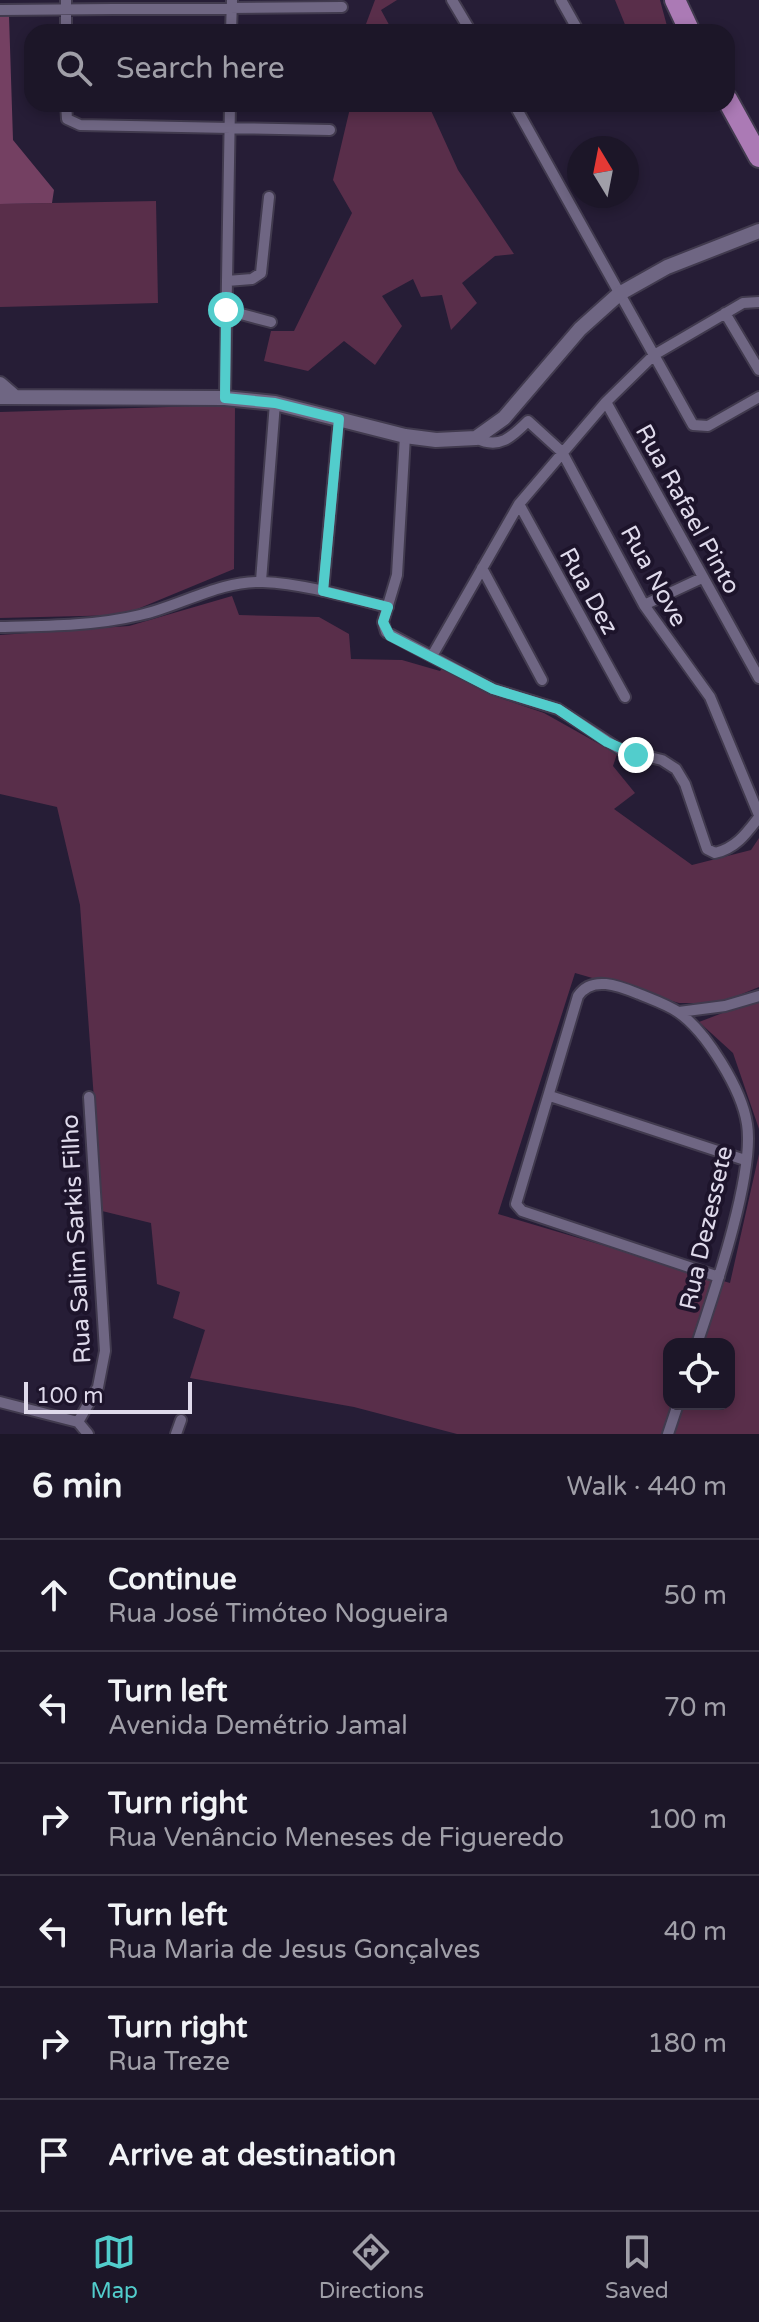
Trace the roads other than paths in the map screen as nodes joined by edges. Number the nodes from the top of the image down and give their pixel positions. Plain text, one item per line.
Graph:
1 (452, 0) edge
2 (561, 0) edge
3 (675, 0) edge
4 (317, 4) edge
5 (66, 5) edge
6 (166, 5) edge
7 (232, 5) edge
8 (342, 7) dead end
9 (0, 10) edge
10 (466, 24) edge
11 (574, 24) edge
12 (682, 24) edge
13 (66, 112) edge
14 (230, 112) edge
15 (518, 112) edge
16 (734, 112) edge
17 (229, 129) junction
18 (330, 130) dead end
19 (759, 157) edge
20 (269, 197) dead end
21 (759, 231) edge
22 (227, 281) junction
23 (619, 294) junction
24 (759, 302) edge
25 (226, 310) junction
26 (725, 313) junction
27 (271, 322) dead end
28 (654, 355) junction
29 (759, 370) edge
30 (0, 384) edge
31 (8, 397) edge
32 (759, 397) edge
33 (225, 398) junction
34 (606, 402) junction
35 (275, 403) junction
36 (339, 419) junction
37 (405, 436) junction
38 (476, 438) junction
39 (562, 452) junction
40 (519, 504) junction
41 (482, 568) junction
42 (702, 578) junction
43 (261, 581) junction
44 (323, 591) junction
45 (644, 605) junction
46 (388, 607) junction
47 (0, 627) edge
48 (432, 656) junction
49 (759, 678) edge
50 (542, 680) dead end
51 (625, 697) dead end
52 (759, 816) edge
53 (759, 996) edge
54 (679, 1012) junction
55 (550, 1096) junction
56 (89, 1097) dead end
57 (745, 1160) junction
58 (719, 1277) junction
59 (699, 1338) edge
60 (0, 1402) edge
61 (676, 1410) edge
62 (181, 1420) dead end
63 (78, 1422) junction
64 (88, 1434) edge
65 (176, 1434) edge
66 (668, 1434) edge

1 - 10 street
2 - 11 street
3 - 12 highway
4 - 7 street
4 - 8 street
5 - 6 street
5 - 9 street
6 - 7 street
13 - 17 street
14 - 17 street
15 - 23 street
16 - 19 highway
17 - 18 street
17 - 22 street
20 - 22 street
21 - 23 street
22 - 25 street
23 - 28 street
23 - 38 street
24 - 26 street
25 - 27 street
25 - 33 street
26 - 28 street
26 - 29 street
28 - 32 street
28 - 34 street
30 - 31 street
31 - 33 street
33 - 35 street
34 - 39 street
34 - 42 street, Rua Rafael Pinto
35 - 36 street
35 - 43 street
36 - 37 street
36 - 44 street
37 - 38 street
37 - 46 street
38 - 39 street, Rua Nove
39 - 40 street
39 - 45 street, Rua Nove
40 - 41 street
40 - 51 street, Rua Dez
41 - 48 street
41 - 50 street
42 - 45 street
42 - 49 street, Rua Rafael Pinto
43 - 44 street
43 - 47 street
44 - 46 street
45 - 52 street, Rua Nove
46 - 48 street
48 - 52 street
53 - 54 street
54 - 55 street, Rua Dezessete
54 - 57 street, Rua Dezessete
55 - 57 street
55 - 58 street
56 - 63 street, Rua Salim Sarkis Filho
57 - 58 street, Rua Dezessete
58 - 59 street, Rua Dezessete
60 - 63 street
61 - 66 street
62 - 65 street
63 - 64 street

